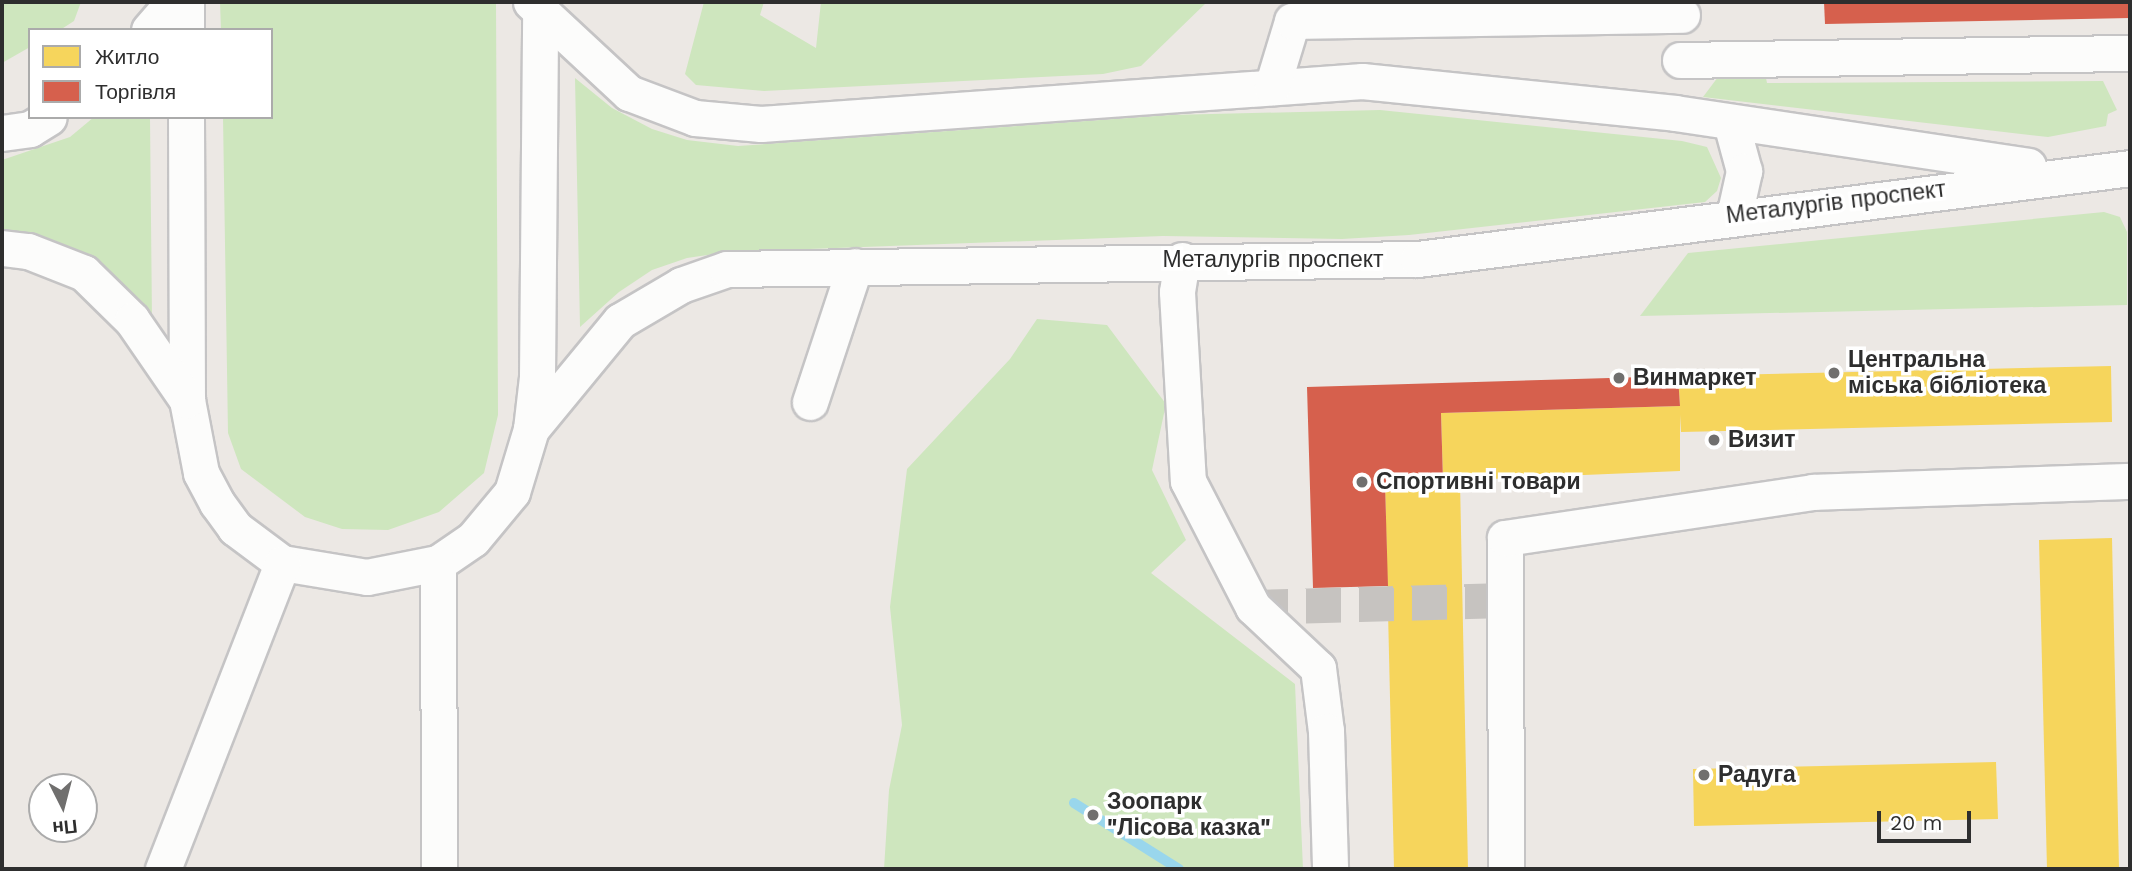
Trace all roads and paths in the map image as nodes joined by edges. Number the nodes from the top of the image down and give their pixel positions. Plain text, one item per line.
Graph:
1 (173, 2) edge
2 (186, 2) edge
3 (538, 6) edge
4 (1683, 8) edge
5 (151, 28) edge
6 (186, 28) edge
7 (2130, 53) edge
8 (1681, 60) junction
9 (1272, 87) junction
10 (1675, 113) junction
11 (46, 119) edge
12 (186, 119) edge
13 (1731, 123) junction
14 (2, 133) edge
15 (2130, 168) edge
16 (2073, 172) junction
17 (1734, 216) junction
18 (2, 248) edge
19 (1182, 260) junction
20 (855, 266) junction
21 (187, 400) junction
22 (810, 402) dead end
23 (531, 429) junction
24 (2130, 481) edge
25 (282, 563) junction
26 (438, 563) junction
27 (163, 869) edge
28 (439, 869) edge
29 (1330, 869) edge
30 (1506, 869) edge

1 - 5 street
2 - 6 street
3 - 9 street, Металургів проспект
3 - 23 street
4 - 8 street
4 - 9 street
7 - 8 street
8 - 10 street
9 - 10 street, Металургів проспект
10 - 13 street, Металургів проспект
11 - 14 street
12 - 21 street
13 - 16 street, Металургів проспект
13 - 17 street
15 - 16 street, Металургів проспект
16 - 17 street, Металургів проспект
17 - 19 street, Металургів проспект
18 - 21 street
19 - 20 street, Металургів проспект
19 - 29 street
20 - 22 street
20 - 23 street, Металургів проспект
21 - 25 street
23 - 26 street
24 - 30 street
25 - 26 street
25 - 27 street
26 - 28 street

